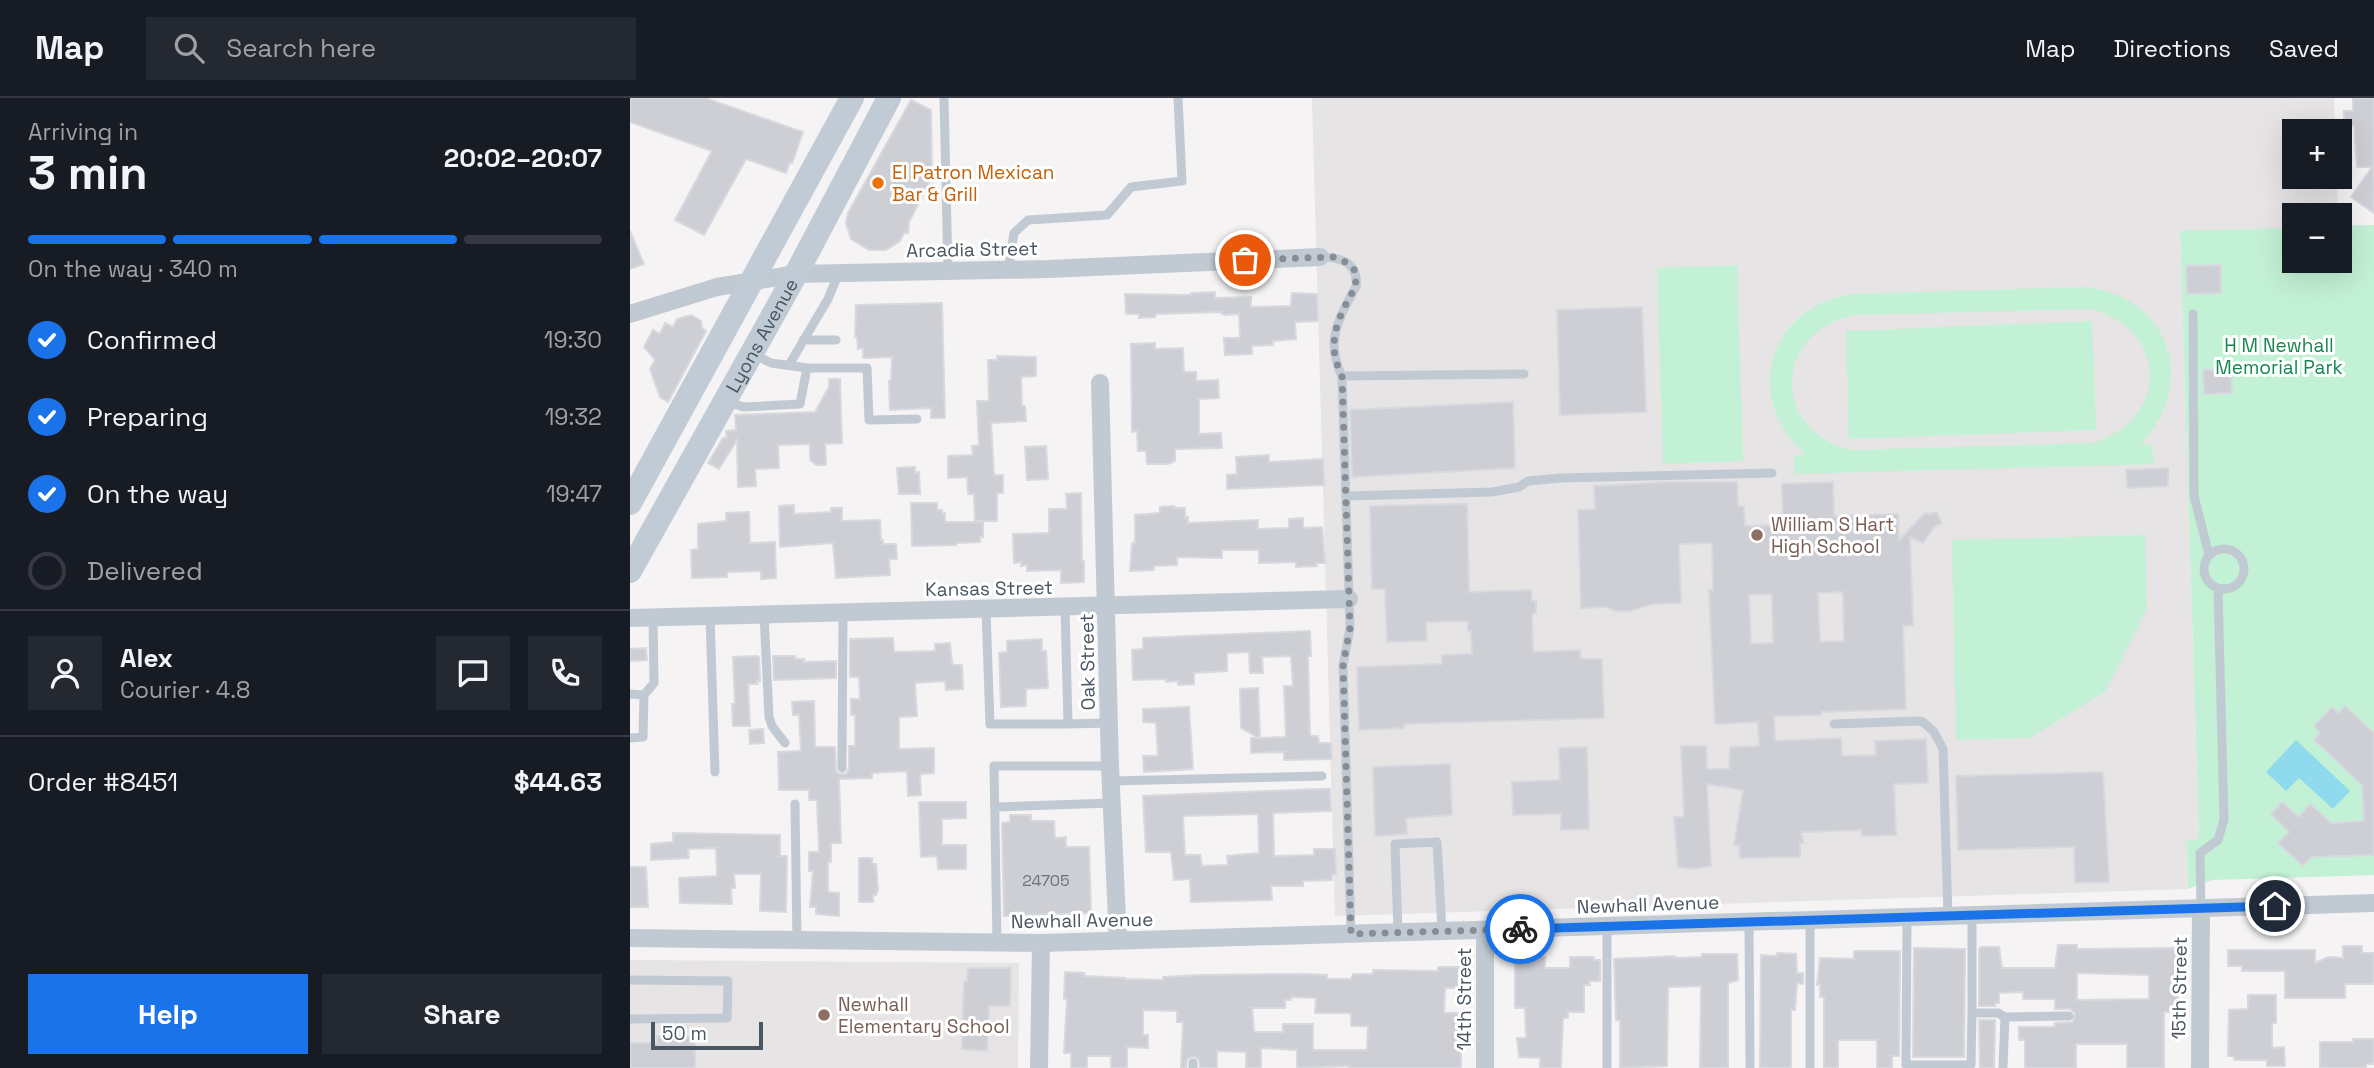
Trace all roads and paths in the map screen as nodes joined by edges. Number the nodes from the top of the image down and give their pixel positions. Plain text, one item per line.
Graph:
1 (852, 98) edge
2 (889, 98) edge
3 (944, 98) edge
4 (1178, 98) edge
5 (1320, 257) joint
6 (1008, 270) junction
7 (948, 271) junction
8 (839, 272) junction
9 (796, 274) junction
10 (753, 282) junction
11 (630, 314) edge
12 (2193, 314) dead end
13 (803, 340) junction
14 (836, 340) dead end
15 (751, 354) junction
16 (789, 365) junction
17 (807, 368) junction
18 (1524, 374) dead end
19 (1342, 376) junction
20 (1100, 383) dead end
21 (725, 401) junction
22 (917, 419) dead end
23 (1772, 474) dead end
24 (1347, 496) junction
25 (630, 503) edge
26 (2209, 555) junction
27 (630, 572) edge
28 (2218, 589) junction
29 (1349, 599) junction
30 (1108, 606) junction
31 (1065, 608) junction
32 (986, 610) junction
33 (843, 612) junction
34 (764, 614) junction
35 (710, 616) junction
36 (653, 617) junction
37 (630, 618) edge
38 (630, 694) edge
39 (644, 695) junction
40 (1109, 723) junction
41 (1068, 724) junction
42 (1834, 724) dead end
43 (630, 738) edge
44 (785, 743) dead end
45 (842, 768) dead end
46 (715, 772) dead end
47 (1110, 773) junction
48 (1322, 776) dead end
49 (1111, 803) junction
50 (795, 804) dead end
51 (995, 807) junction
52 (2374, 903) edge
53 (2201, 908) junction
54 (1948, 916) junction
55 (1972, 916) junction
56 (1907, 917) junction
57 (1810, 920) junction
58 (1749, 922) junction
59 (1607, 926) junction
60 (1485, 930) junction
61 (1441, 931) junction
62 (1398, 932) junction
63 (1351, 934) junction
64 (630, 938) edge
65 (1118, 941) junction
66 (797, 942) junction
67 (997, 943) junction
68 (1041, 943) junction
69 (630, 980) edge
70 (1972, 1013) junction
71 (2069, 1016) dead end
72 (2005, 1017) junction
73 (630, 1019) edge
74 (1922, 1066) edge
75 (1962, 1066) edge
76 (2003, 1067) edge
77 (1039, 1068) edge
78 (1485, 1068) edge
79 (1607, 1068) edge
80 (1750, 1068) edge
81 (1810, 1068) edge
82 (2200, 1068) edge

1 - 10 main road, Lyons Avenue
2 - 9 main road, Lyons Avenue
3 - 7 lane
4 - 6 lane
5 - 6 street, Arcadia Street
5 - 19 lane
6 - 7 street, Arcadia Street
7 - 8 street, Arcadia Street
8 - 9 street, Arcadia Street
8 - 13 lane
9 - 10 street, Arcadia Street
9 - 15 main road, Lyons Avenue
10 - 11 street, Arcadia Street
10 - 25 main road, Lyons Avenue
12 - 26 lane
13 - 14 lane
13 - 16 lane
15 - 16 lane
15 - 21 main road, Lyons Avenue
16 - 17 lane
17 - 21 lane
17 - 22 lane
18 - 19 lane
19 - 24 lane
20 - 30 street, Oak Street
21 - 27 main road, Lyons Avenue
23 - 24 lane
24 - 29 lane
26 - 28 lane
26 - 28 lane
28 - 53 lane
29 - 30 street, Kansas Street
29 - 63 lane
30 - 31 street, Kansas Street
30 - 40 street, Oak Street
31 - 32 street, Kansas Street
31 - 41 lane
32 - 33 street, Kansas Street
32 - 41 lane
33 - 34 street, Kansas Street
33 - 45 lane
34 - 35 street, Kansas Street
34 - 44 lane
35 - 36 street, Kansas Street
35 - 46 lane
36 - 37 street, Kansas Street
36 - 39 lane
38 - 39 lane
39 - 43 lane
40 - 41 lane
40 - 47 street, Oak Street
42 - 54 lane
47 - 48 lane
47 - 49 street, Oak Street
47 - 51 lane
49 - 51 lane
49 - 65 street, Oak Street
50 - 66 lane
51 - 67 lane
52 - 53 street, Newhall Avenue
53 - 55 street, Newhall Avenue
53 - 82 street, 15th Street
54 - 55 street, Newhall Avenue
54 - 56 street, Newhall Avenue
55 - 70 lane
56 - 57 street, Newhall Avenue
56 - 74 lane
57 - 58 street, Newhall Avenue
57 - 81 lane
58 - 59 street, Newhall Avenue
58 - 80 lane
59 - 60 street, Newhall Avenue
59 - 79 lane
60 - 61 street, Newhall Avenue
60 - 78 street, 14th Street
61 - 62 street, Newhall Avenue
61 - 62 lane
62 - 63 street, Newhall Avenue
63 - 65 street, Newhall Avenue
64 - 66 street, Newhall Avenue
65 - 68 street, Newhall Avenue
66 - 67 street, Newhall Avenue
67 - 68 street, Newhall Avenue
68 - 77 street
69 - 73 lane
70 - 72 lane
70 - 75 lane
71 - 72 lane
72 - 76 lane
74 - 75 lane

